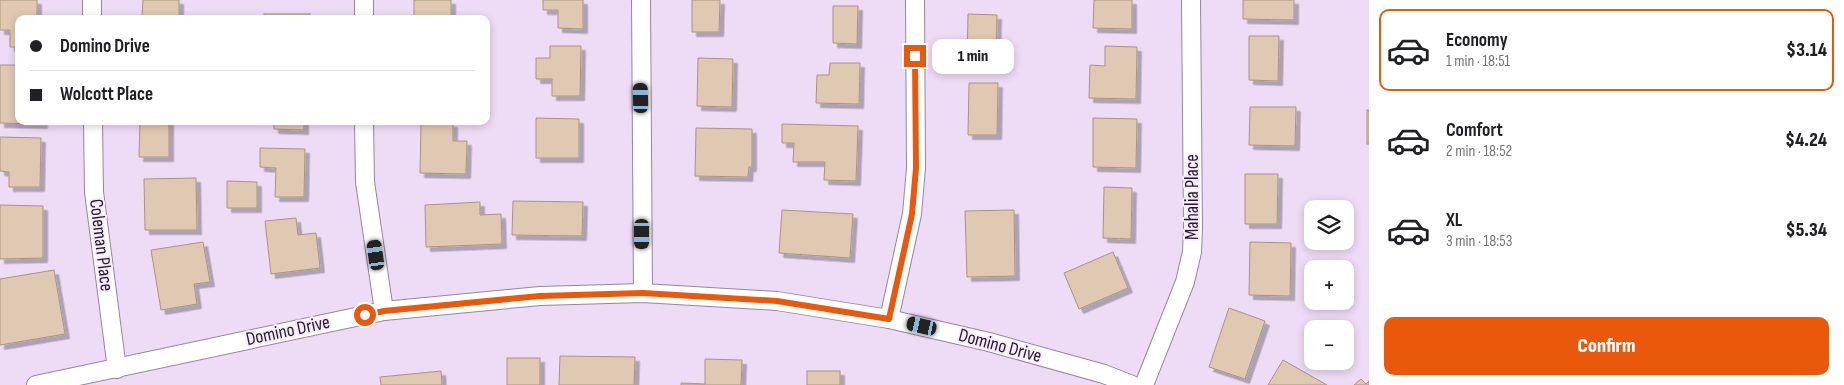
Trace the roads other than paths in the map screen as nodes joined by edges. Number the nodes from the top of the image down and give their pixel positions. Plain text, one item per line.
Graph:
1 (92, 0) edge
2 (364, 0) edge
3 (641, 0) edge
4 (915, 0) edge
5 (1191, 0) edge
6 (92, 15) edge
7 (364, 15) edge
8 (93, 125) edge
9 (364, 125) edge
10 (643, 293) junction
11 (384, 311) junction
12 (889, 319) junction
13 (117, 369) junction
14 (36, 385) edge
15 (1132, 385) edge
16 (1144, 385) edge

1 - 6 street
2 - 7 street
3 - 10 street
4 - 12 street
5 - 16 street, Mahalia Place
8 - 13 street, Coleman Place
9 - 11 street
10 - 11 street, Domino Drive
10 - 12 street, Domino Drive
11 - 13 street, Domino Drive
12 - 15 street, Domino Drive
13 - 14 street, Domino Drive

